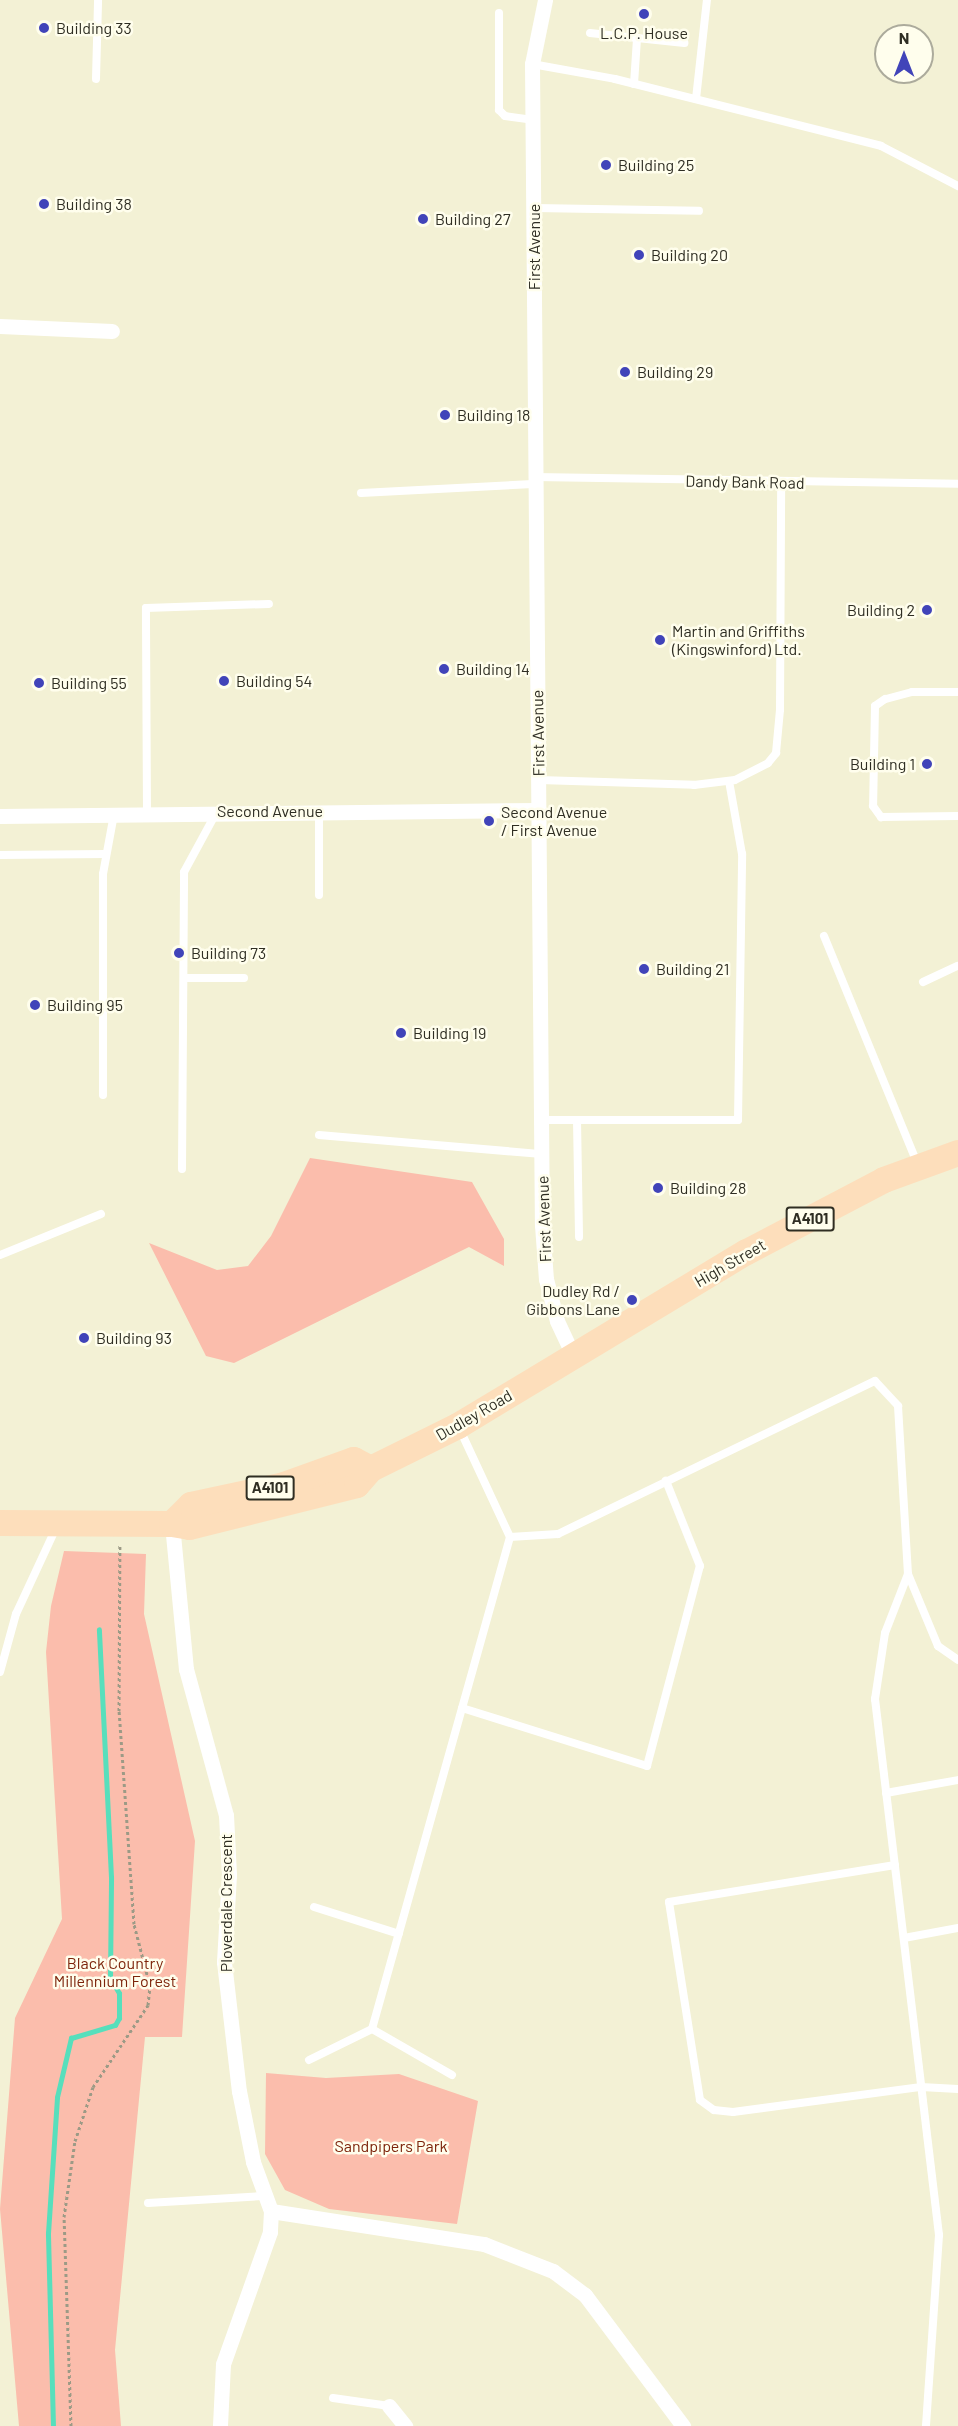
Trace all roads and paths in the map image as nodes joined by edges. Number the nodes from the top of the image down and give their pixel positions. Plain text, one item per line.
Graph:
1 (98, 0) edge
2 (545, 0) edge
3 (707, 0) edge
4 (499, 13) dead end
5 (590, 33) dead end
6 (638, 39) junction
7 (684, 43) dead end
8 (532, 64) junction
9 (96, 79) dead end
10 (634, 84) junction
11 (696, 99) junction
12 (533, 120) junction
13 (958, 186) edge
14 (535, 208) junction
15 (699, 211) dead end
16 (0, 326) edge
17 (112, 331) dead end
18 (533, 480) junction
19 (781, 484) junction
20 (958, 484) edge
21 (361, 493) dead end
22 (268, 604) dead end
23 (958, 692) edge
24 (539, 780) junction
25 (729, 781) junction
26 (539, 810) junction
27 (319, 811) junction
28 (147, 812) junction
29 (217, 812) junction
30 (114, 813) junction
31 (0, 816) edge
32 (958, 816) edge
33 (106, 854) junction
34 (0, 855) edge
35 (319, 895) dead end
36 (824, 936) dead end
37 (958, 966) edge
38 (184, 978) junction
39 (244, 978) dead end
40 (923, 982) dead end
41 (103, 1095) dead end
42 (541, 1120) junction
43 (577, 1120) junction
44 (319, 1135) dead end
45 (958, 1153) edge
46 (542, 1154) junction
47 (919, 1167) junction
48 (182, 1169) dead end
49 (100, 1214) dead end
50 (579, 1237) dead end
51 (0, 1255) edge
52 (573, 1355) junction
53 (458, 1426) junction
54 (666, 1481) junction
55 (0, 1523) edge
56 (57, 1523) junction
57 (120, 1524) junction
58 (172, 1524) junction
59 (510, 1537) junction
60 (908, 1574) junction
61 (958, 1660) edge
62 (0, 1672) edge
63 (462, 1708) junction
64 (958, 1780) edge
65 (886, 1793) junction
66 (895, 1865) junction
67 (314, 1907) dead end
68 (958, 1928) edge
69 (399, 1934) junction
70 (904, 1938) junction
71 (372, 2029) junction
72 (309, 2060) dead end
73 (452, 2075) dead end
74 (921, 2087) junction
75 (958, 2089) edge
76 (263, 2196) junction
77 (148, 2203) dead end
78 (271, 2211) junction
79 (333, 2398) dead end
80 (389, 2406) joint
81 (71, 2426) edge
82 (220, 2426) edge
83 (405, 2426) edge
84 (683, 2426) edge
85 (926, 2426) edge

1 - 9 lane
2 - 8 street, First Avenue
3 - 11 lane
4 - 12 lane
5 - 6 lane
6 - 7 lane
6 - 10 lane
8 - 10 lane
8 - 12 street, First Avenue
10 - 11 lane
11 - 13 lane
12 - 14 street, First Avenue
14 - 15 lane
14 - 18 street, First Avenue
16 - 17 street
18 - 19 lane, Dandy Bank Road
18 - 21 lane, Dandy Bank Road
18 - 24 street, First Avenue
19 - 20 lane, Dandy Bank Road
19 - 25 lane
22 - 28 lane
23 - 32 lane
24 - 25 lane
24 - 26 street, First Avenue
25 - 43 lane
26 - 27 street, Second Avenue
26 - 42 street, First Avenue
27 - 29 street, Second Avenue
27 - 35 lane
28 - 29 street, Second Avenue
28 - 30 street, Second Avenue
29 - 38 lane
30 - 31 street, Second Avenue
30 - 33 lane
33 - 34 lane
33 - 41 lane
36 - 47 lane
37 - 40 lane
38 - 39 lane
38 - 48 lane
42 - 43 lane
42 - 46 street, First Avenue
43 - 50 lane
44 - 46 lane
45 - 47 main road, High Street / A4101
46 - 52 street, First Avenue
47 - 52 main road, High Street / A4101
49 - 51 lane
52 - 53 main road, Dudley Road / A4101
53 - 58 main road, Dudley Road / A4101
53 - 59 lane
54 - 59 lane
54 - 60 lane
54 - 63 lane
55 - 56 main road, Dudley Road / A4101
56 - 57 main road, Dudley Road / A4101
56 - 62 lane
57 - 58 main road, Dudley Road / A4101
57 - 81 path
58 - 76 street, Ploverdale Crescent
59 - 63 lane
60 - 61 lane
60 - 65 lane
63 - 69 lane
64 - 65 lane
65 - 66 lane
66 - 70 lane
66 - 74 lane
67 - 69 lane
68 - 70 lane
69 - 71 lane
70 - 74 lane
71 - 72 lane
71 - 73 lane
74 - 75 lane
74 - 85 lane
76 - 77 lane
76 - 78 street, Ploverdale Crescent
78 - 82 street
78 - 84 street
79 - 80 lane
80 - 83 street

